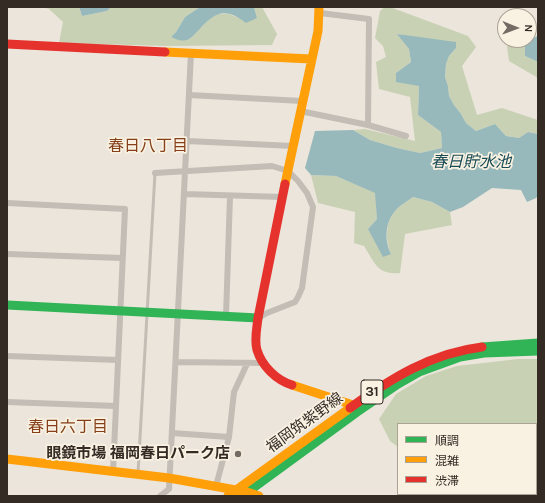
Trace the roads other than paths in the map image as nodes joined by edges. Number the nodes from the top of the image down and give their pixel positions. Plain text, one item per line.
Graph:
1 (319, 10) edge
2 (7, 44) edge
3 (191, 53) junction
4 (311, 59) junction
5 (189, 95) junction
6 (302, 101) junction
7 (300, 111) junction
8 (368, 125) junction
9 (406, 136) dead end
10 (187, 141) junction
11 (293, 146) junction
12 (288, 171) junction
13 (185, 172) junction
14 (155, 173) joint
15 (184, 194) junction
16 (230, 196) junction
17 (283, 197) junction
18 (7, 203) edge
19 (7, 254) edge
20 (122, 258) junction
21 (7, 306) edge
22 (120, 311) junction
23 (147, 312) junction
24 (178, 314) junction
25 (226, 316) junction
26 (258, 318) junction
27 (538, 343) edge
28 (538, 351) edge
29 (7, 356) edge
30 (118, 360) junction
31 (176, 362) junction
32 (263, 363) junction
33 (247, 364) junction
34 (7, 402) edge
35 (353, 405) junction
36 (116, 406) junction
37 (172, 433) junction
38 (229, 437) junction
39 (7, 459) edge
40 (113, 472) junction
41 (138, 475) junction
42 (169, 478) junction
43 (216, 486) junction
44 (242, 493) edge
45 (160, 496) edge
46 (228, 496) edge
47 (259, 496) edge

1 - 4 street
1 - 8 street
2 - 3 street
3 - 4 street
3 - 5 street
4 - 6 street
5 - 6 street
5 - 10 street
6 - 7 street
7 - 8 street
7 - 11 street
8 - 9 street
10 - 11 street
10 - 13 street
11 - 12 street
12 - 13 street
12 - 17 street
12 - 26 street
13 - 14 street
13 - 15 street
14 - 23 lane
15 - 16 street
15 - 24 street
16 - 17 street
16 - 25 street
17 - 26 street
18 - 20 street
19 - 20 street
20 - 22 street
21 - 22 street
22 - 23 street
22 - 30 street
23 - 24 street
23 - 41 lane
24 - 25 street
24 - 31 street
25 - 26 street
26 - 32 street
27 - 35 street, 福岡筑紫野線 / 31
28 - 44 street, 福岡筑紫野線 / 31
29 - 30 street
30 - 36 street
31 - 33 street
31 - 37 street
32 - 33 street
32 - 35 street
33 - 38 street
34 - 36 street
35 - 44 street, 福岡筑紫野線 / 31
36 - 40 street
37 - 38 street
37 - 42 street
38 - 43 street
39 - 40 street
40 - 41 street
41 - 42 street
42 - 43 street
42 - 45 street
43 - 44 street
44 - 46 street, 福岡筑紫野線 / 31
44 - 47 street

